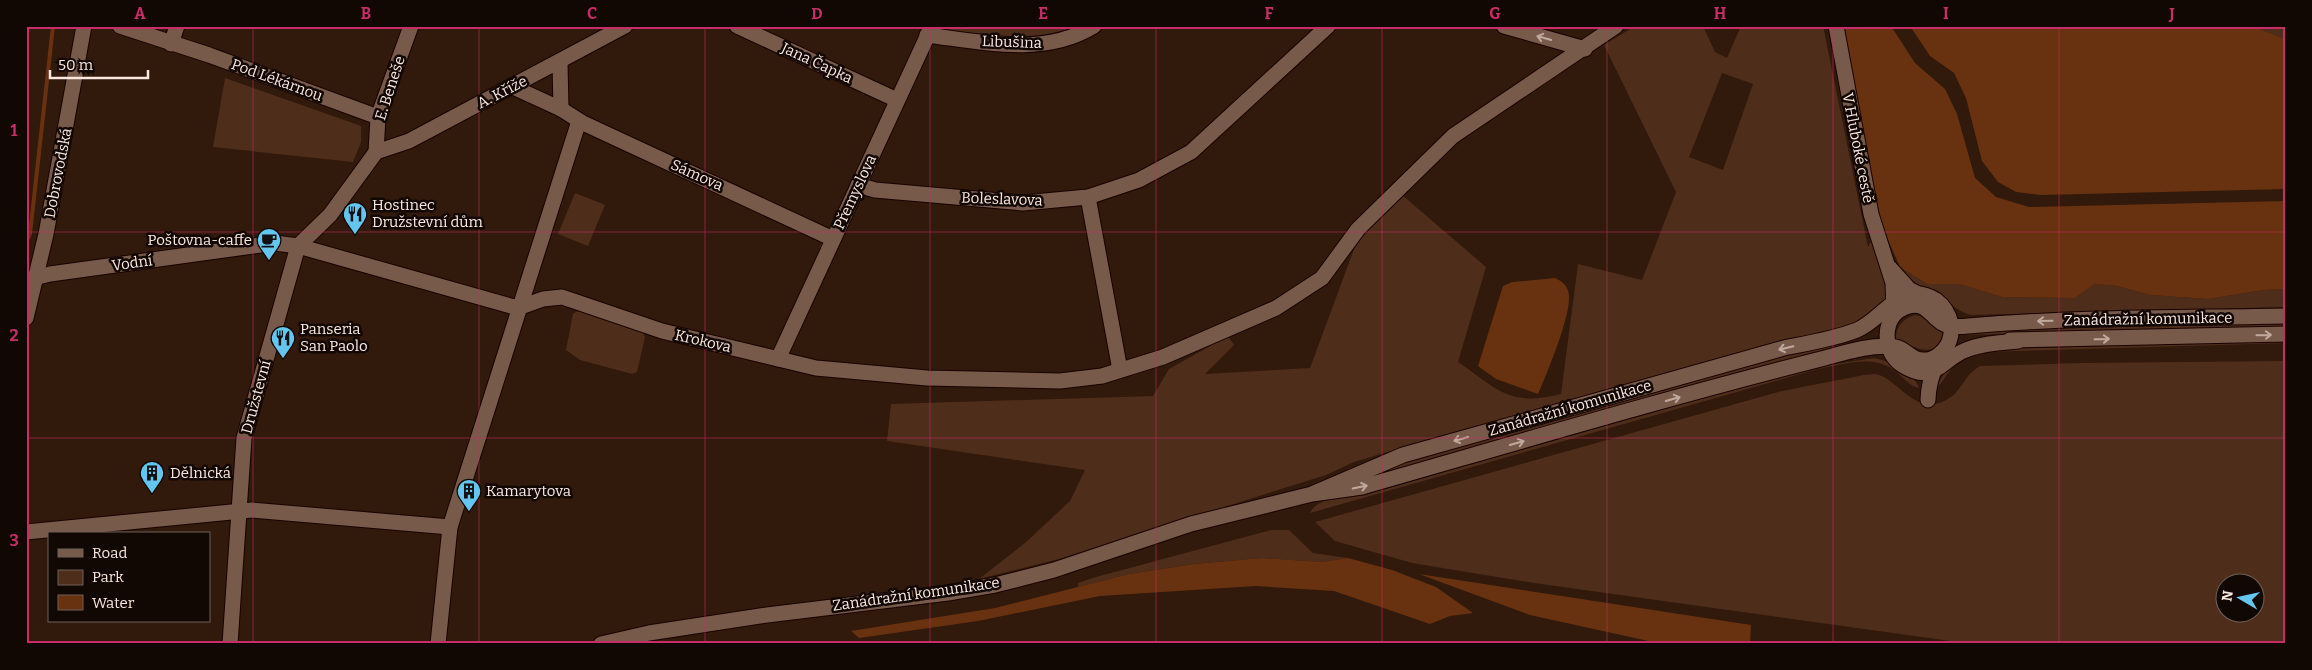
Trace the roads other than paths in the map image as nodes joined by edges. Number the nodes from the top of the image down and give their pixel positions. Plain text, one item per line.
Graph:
1 (84, 26) edge
2 (120, 26) edge
3 (177, 26) edge
4 (411, 26) edge
5 (625, 26) edge
6 (737, 26) edge
7 (1094, 26) edge
8 (1328, 26) edge
9 (1504, 26) edge
10 (1616, 26) edge
11 (1836, 26) edge
12 (929, 31) edge
13 (171, 44) junction
14 (1585, 49) junction
15 (560, 62) junction
16 (513, 87) junction
17 (897, 100) junction
18 (561, 109) junction
19 (378, 117) junction
20 (579, 120) junction
21 (376, 152) junction
22 (858, 185) junction
23 (1088, 197) junction
24 (833, 239) junction
25 (298, 246) junction
26 (1890, 267) junction
27 (31, 279) edge
28 (1918, 294) junction
29 (518, 308) junction
30 (1946, 310) junction
31 (1893, 312) junction
32 (2286, 316) edge
33 (26, 318) edge
34 (2010, 322) junction
35 (1951, 326) junction
36 (2286, 334) edge
37 (1834, 338) junction
38 (2018, 341) junction
39 (1944, 350) junction
40 (1890, 352) junction
41 (778, 358) junction
42 (1906, 368) junction
43 (1120, 370) junction
44 (1934, 371) junction
45 (1312, 494) junction
46 (239, 512) junction
47 (450, 527) junction
48 (26, 532) edge
49 (230, 644) edge
50 (438, 644) edge
51 (601, 644) edge

1 - 27 street, Dobrovodská
2 - 13 street, Pod Lékárnou
3 - 13 street
4 - 19 street, E. Beneše
5 - 15 street, A. Kříže
6 - 17 street, Jana Čapka
7 - 12 street, Libušina
8 - 23 street, Boleslavova
14 -> 9 street
10 - 14 street
11 - 26 street, V Hluboké cestě
12 - 17 street, Přemyslova
13 - 19 street, Pod Lékárnou
14 - 43 street, Krokova
15 - 16 street, A. Kříže
15 - 18 street
16 - 18 street, Sámova
16 - 21 street, A. Kříže
17 - 22 street, Přemyslova
18 - 20 street, Sámova
19 - 21 street, E. Beneše
20 - 24 street, Sámova
20 - 29 street
21 - 25 street, Družstevní
22 - 23 street, Boleslavova
22 - 24 street, Přemyslova
23 - 43 street
24 - 41 street, Přemyslova
25 - 27 street, Vodní
25 - 29 street
25 - 46 street, Družstevní
26 - 28 street, V Hluboké cestě
26 - 31 street, V Hluboké cestě
27 - 33 street, Dobrovodská
28 - 30 street, V Hluboké cestě
28 - 31 street
29 - 41 street, Krokova
29 - 47 street
30 - 34 street, Zanádražní komunikace
30 - 35 street
31 - 35 street
31 - 37 street, Zanádražní komunikace
31 - 37 street, Zanádražní komunikace
31 - 40 street, V Hluboké cestě
32 -> 34 street, Zanádražní komunikace
34 - 35 street, Zanádražní komunikace
35 - 39 street
38 -> 36 street, Zanádražní komunikace
37 -> 45 street, Zanádražní komunikace
38 - 39 street, Zanádražní komunikace
38 - 44 street, Zanádražní komunikace
39 - 40 street, Zanádražní komunikace
39 - 44 street
40 - 42 street
45 -> 40 street, Zanádražní komunikace
41 - 43 street, Krokova
42 - 44 street
42 - 44 street
45 - 51 street, Zanádražní komunikace
46 - 47 street
46 - 48 street
46 - 49 street, Družstevní
47 - 50 street

